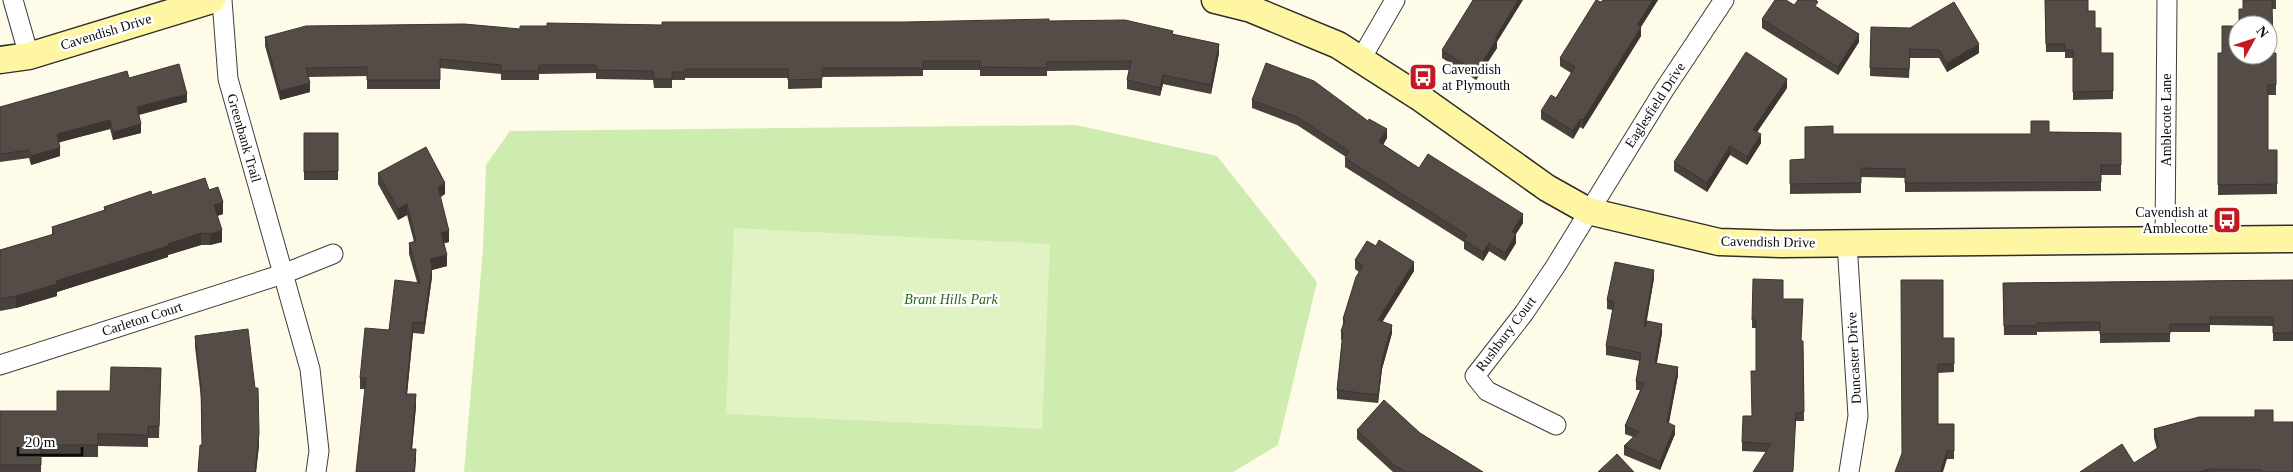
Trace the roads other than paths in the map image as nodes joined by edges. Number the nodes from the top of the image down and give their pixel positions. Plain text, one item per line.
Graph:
1 (13, 0) edge
2 (212, 0) edge
3 (222, 0) edge
4 (1215, 0) edge
5 (1395, 0) edge
6 (1724, 0) edge
7 (2167, 0) edge
8 (29, 56) junction
9 (0, 60) edge
10 (1361, 60) junction
11 (1588, 211) junction
12 (2293, 239) edge
13 (2165, 240) junction
14 (1848, 243) junction
15 (333, 254) dead end
16 (283, 274) junction
17 (0, 365) edge
18 (1556, 425) dead end
19 (316, 472) edge
20 (1849, 472) edge

1 - 8 street
2 - 8 street, Cavendish Drive
3 - 16 street, Greenbank Trail
4 - 10 street, Cavendish Drive
5 - 10 street
6 - 11 street, Eaglesfield Drive
7 - 13 street, Amblecote Lane
8 - 9 street, Cavendish Drive
10 - 11 street, Cavendish Drive
11 - 14 street, Cavendish Drive
11 - 18 street, Rushbury Court
12 - 13 street, Cavendish Drive
13 - 14 street, Cavendish Drive
14 - 20 street, Duncaster Drive
15 - 16 street
16 - 17 street, Carleton Court
16 - 19 street, Greenbank Trail

